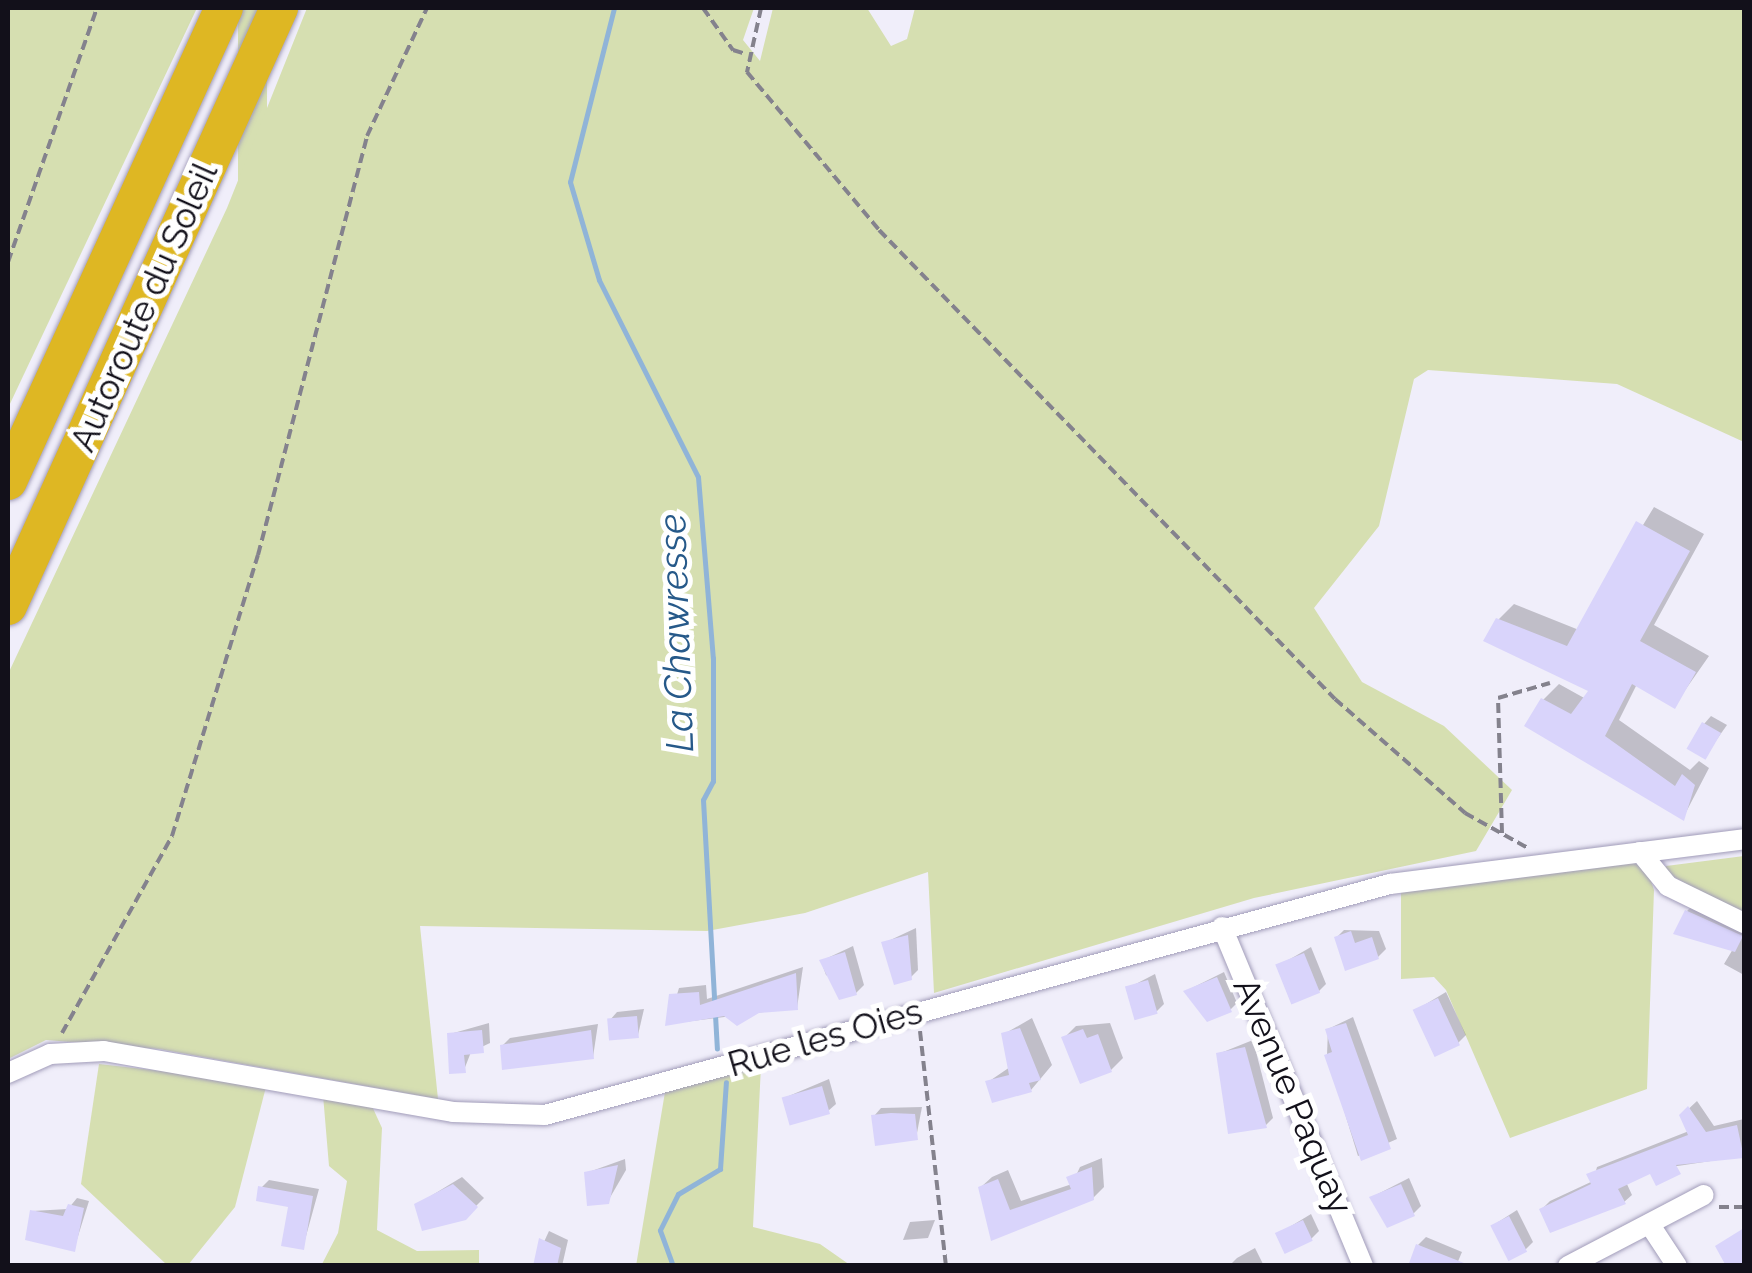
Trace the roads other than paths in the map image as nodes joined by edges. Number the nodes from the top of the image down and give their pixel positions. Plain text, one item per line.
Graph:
1 (224, 8) edge
2 (279, 8) edge
3 (8, 482) edge
4 (8, 606) edge
5 (1744, 838) edge
6 (1640, 852) junction
7 (1744, 923) edge
8 (1222, 927) junction
9 (8, 1073) edge
10 (1704, 1195) dead end
11 (1650, 1225) junction
12 (1363, 1266) edge
13 (1568, 1266) edge
14 (1677, 1266) edge

1 - 3 highway, Autoroute du Soleil
2 - 4 highway, Autoroute du Soleil
5 - 6 street, Rue les Oies
6 - 7 street
6 - 8 street, Rue les Oies
8 - 9 street, Rue les Oies
8 - 12 street, Avenue Paquay
10 - 11 street
11 - 13 street
11 - 14 street

